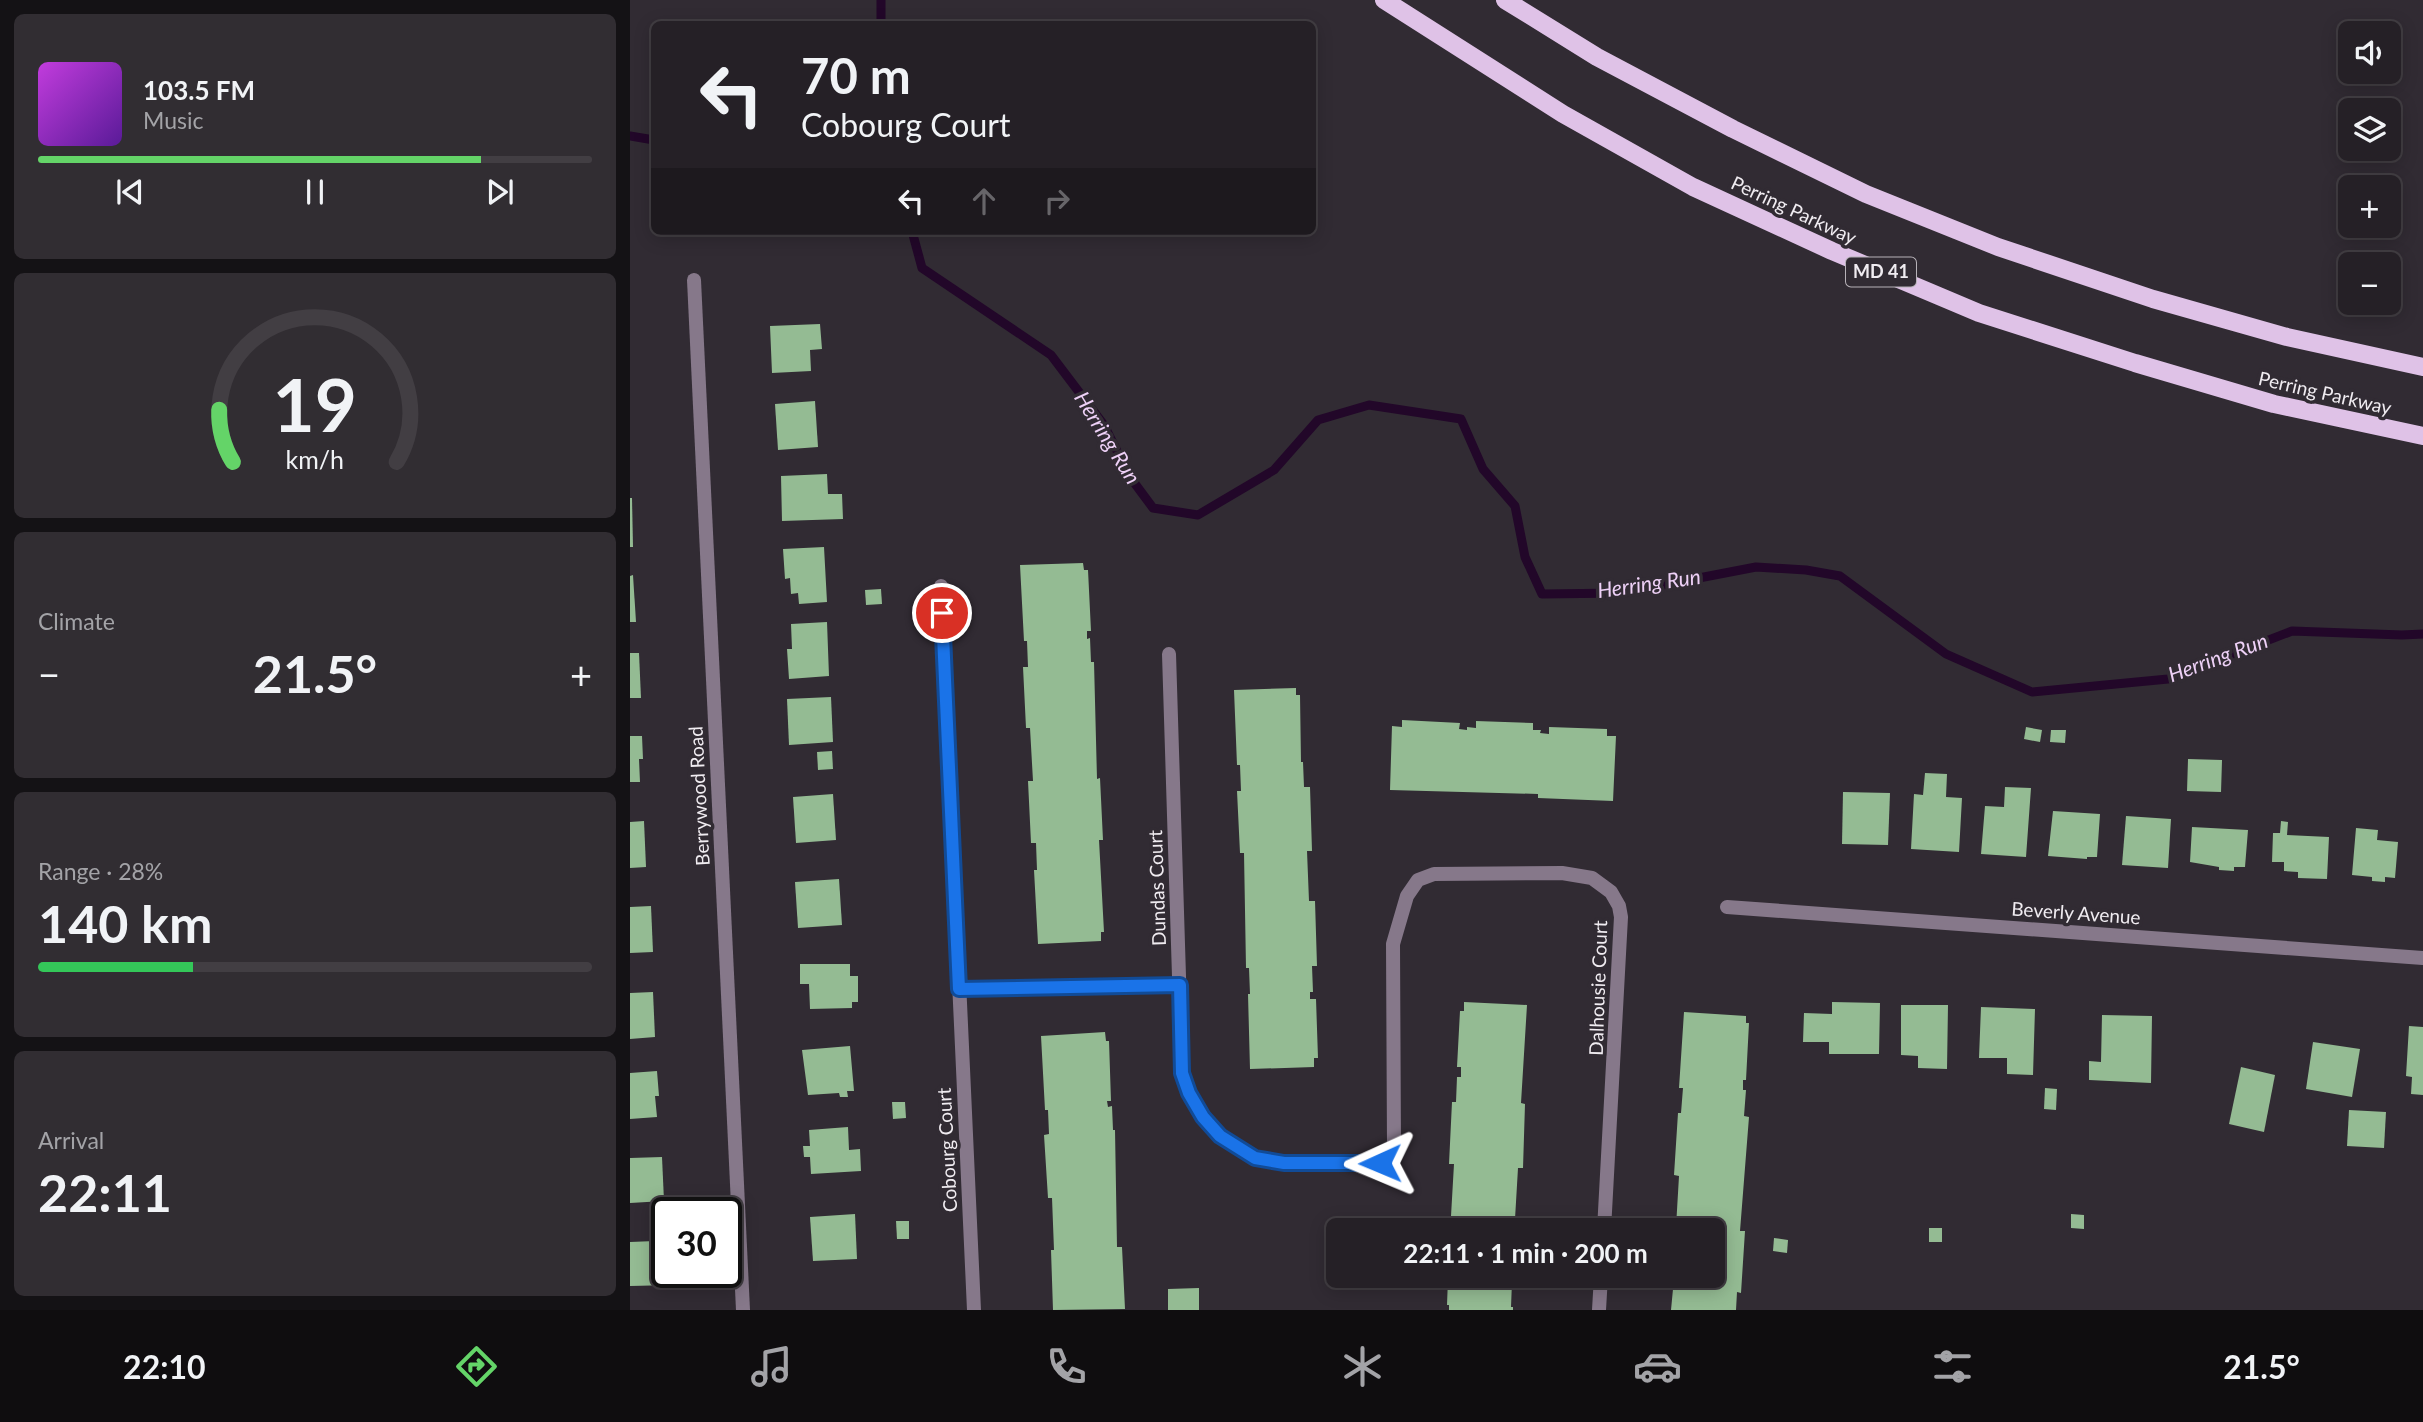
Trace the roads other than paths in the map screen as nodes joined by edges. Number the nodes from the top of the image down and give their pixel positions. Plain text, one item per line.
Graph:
1 (1384, 0) edge
2 (1505, 0) edge
3 (694, 280) dead end
4 (2423, 367) edge
5 (2423, 436) edge
6 (941, 586) dead end
7 (1169, 654) dead end
8 (1727, 907) dead end
9 (1393, 944) joint
10 (2423, 958) edge
11 (1180, 985) junction
12 (959, 989) junction
13 (1605, 1218) edge
14 (1600, 1288) edge
15 (743, 1310) edge
16 (974, 1310) edge
17 (1599, 1310) edge

1 - 5 main road, Perring Parkway / MD 41
2 - 4 main road
3 - 15 street, Berrywood Road
6 - 12 street, Cobourg Court
7 - 11 street, Dundas Court
8 - 10 street, Beverly Avenue
9 - 11 street, Dundas Court
9 - 13 street, Dalhousie Court
11 - 12 street
12 - 16 street, Cobourg Court
14 - 17 street

